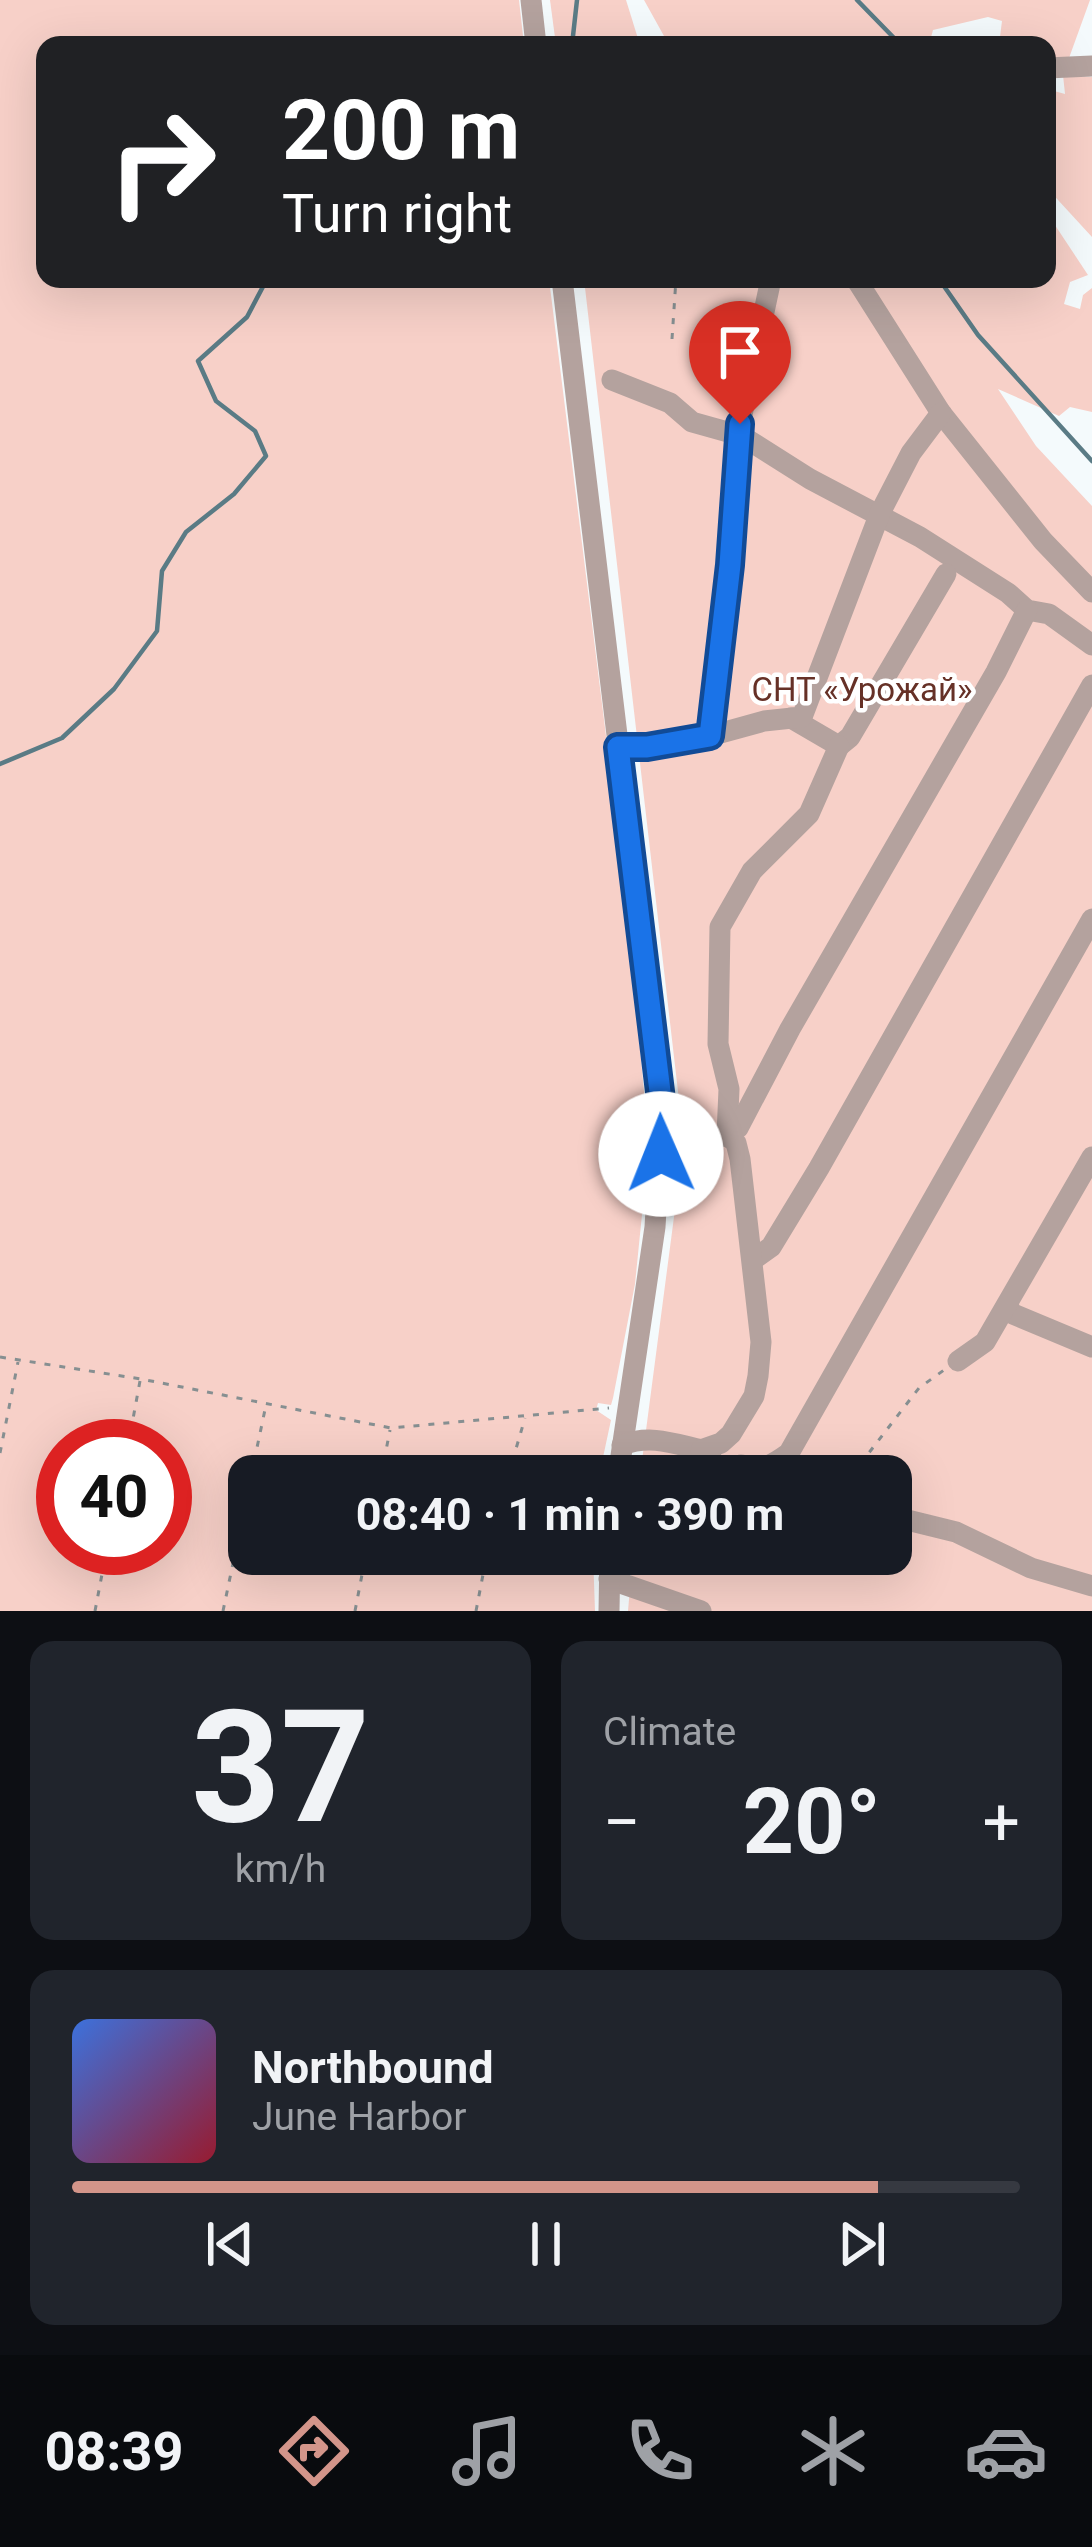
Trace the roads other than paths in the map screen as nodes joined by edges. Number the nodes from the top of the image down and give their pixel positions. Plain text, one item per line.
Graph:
1 (531, 0) edge
2 (535, 36) edge
3 (1092, 66) edge
4 (1056, 68) edge
5 (563, 288) edge
6 (769, 288) edge
7 (862, 288) edge
8 (613, 380) dead end
9 (940, 413) junction
10 (742, 436) junction
11 (879, 515) junction
12 (946, 574) dead end
13 (1092, 592) edge
14 (1027, 610) junction
15 (1092, 645) edge
16 (1092, 685) edge
17 (791, 718) junction
18 (710, 736) junction
19 (838, 746) junction
20 (618, 747) junction
21 (1092, 919) edge
22 (727, 1135) junction
23 (661, 1154) junction
24 (1092, 1157) edge
25 (754, 1259) junction
26 (1008, 1307) junction
27 (1092, 1347) edge
28 (958, 1361) road end
29 (622, 1445) junction
30 (700, 1450) junction
31 (621, 1455) edge
32 (723, 1455) edge
33 (786, 1455) edge
34 (912, 1521) edge
35 (609, 1575) edge
36 (609, 1579) junction
37 (1092, 1586) edge
38 (609, 1611) edge
39 (700, 1611) edge

1 - 2 street
3 - 4 street
5 - 20 street
6 - 10 street
7 - 9 street
8 - 10 street
9 - 11 street
9 - 13 street
10 - 11 street
10 - 18 street
11 - 14 street
11 - 17 street
12 - 19 street
14 - 15 street
14 - 22 street
16 - 25 street
17 - 18 street
17 - 19 street
18 - 20 street
19 - 22 street
20 - 23 street
21 - 33 street
22 - 23 street
22 - 25 street
23 - 29 street
24 - 26 street
25 - 30 street
26 - 27 street
26 - 28 street
29 - 30 street
29 - 31 street
30 - 32 street
34 - 37 street
35 - 36 street
36 - 38 street
36 - 39 street

